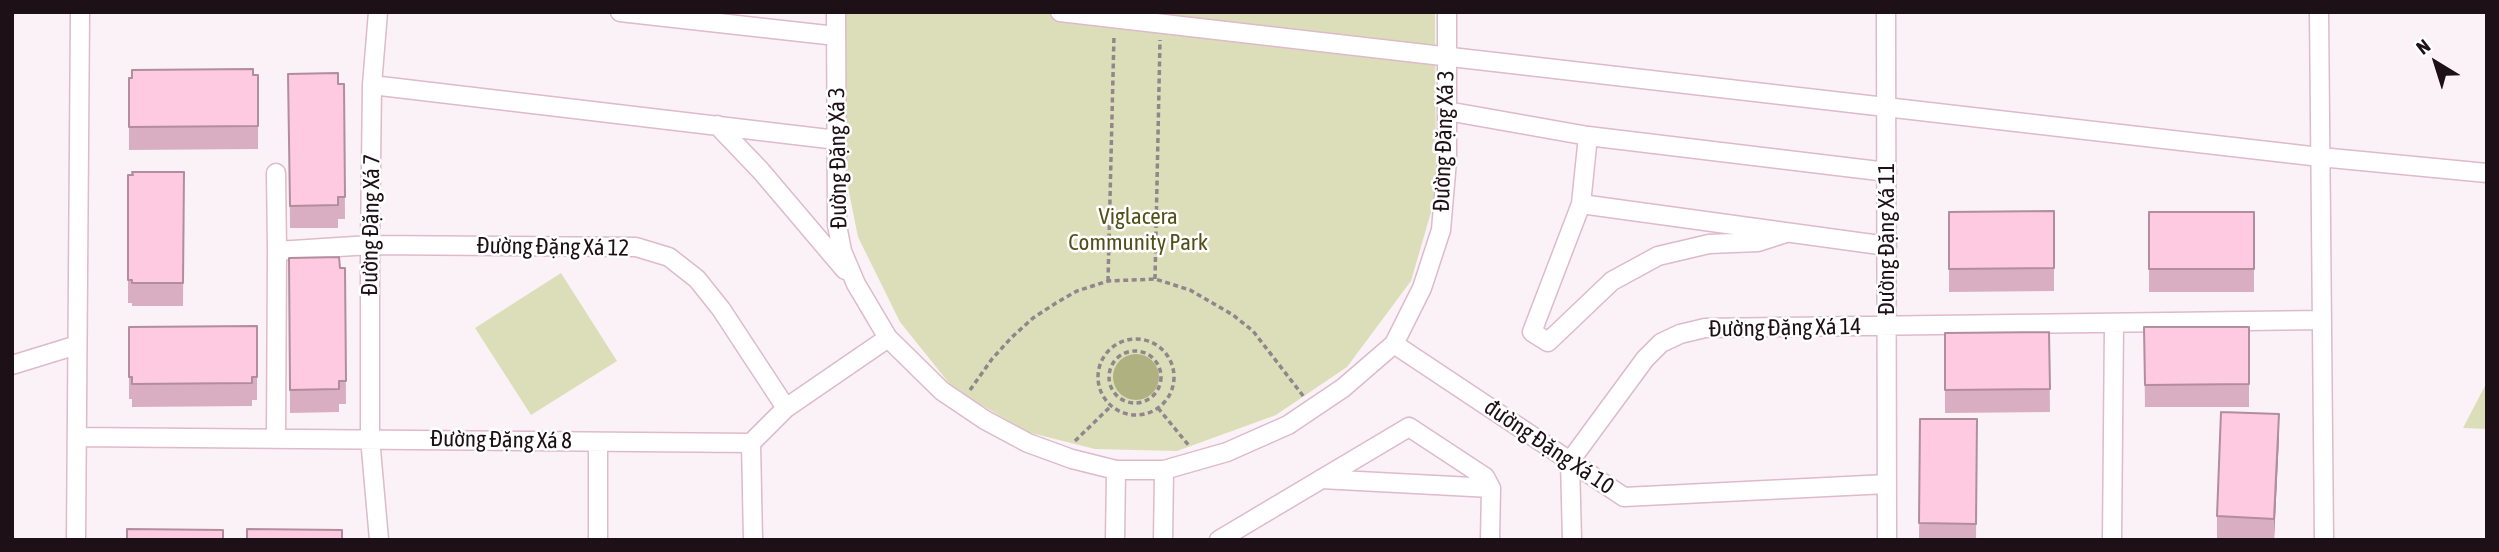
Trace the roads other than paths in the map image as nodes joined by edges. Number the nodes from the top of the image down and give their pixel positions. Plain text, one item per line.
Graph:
1 (80, 12) edge
2 (378, 12) edge
3 (620, 12) edge
4 (836, 12) edge
5 (1060, 12) edge
6 (1447, 12) edge
7 (1886, 12) edge
8 (2319, 12) edge
9 (836, 36) junction
10 (1447, 58) junction
11 (372, 85) junction
12 (1886, 107) junction
13 (1447, 111) junction
14 (717, 125) junction
15 (1588, 136) junction
16 (836, 140) junction
17 (2320, 157) junction
18 (1887, 172) junction
19 (276, 173) dead end
20 (2487, 173) edge
21 (1581, 204) junction
22 (1786, 233) junction
23 (370, 245) junction
24 (1887, 246) junction
25 (277, 251) junction
26 (856, 284) junction
27 (2322, 320) junction
28 (2114, 323) junction
29 (1887, 326) junction
30 (888, 338) junction
31 (1394, 344) junction
32 (78, 345) junction
33 (12, 365) edge
34 (786, 408) junction
35 (77, 437) junction
36 (370, 438) junction
37 (276, 439) junction
38 (598, 442) junction
39 (751, 443) junction
40 (1570, 461) junction
41 (1116, 470) junction
42 (1164, 470) junction
43 (1321, 480) junction
44 (1887, 484) junction
45 (1491, 488) junction
46 (76, 540) edge
47 (379, 540) edge
48 (598, 540) edge
49 (754, 540) edge
50 (1115, 540) edge
51 (1163, 540) edge
52 (1219, 540) edge
53 (1490, 540) edge
54 (1572, 540) edge
55 (1887, 540) edge
56 (2112, 540) edge
57 (2324, 540) edge

1 - 32 street
2 - 11 street, Đường Đặng Xá 7
3 - 9 street
4 - 9 street, Đường Đặng Xá 3
5 - 10 street
6 - 10 street, Đường Đặng Xá 3
7 - 12 street, Đường Đặng Xá 11
8 - 17 street
9 - 16 street, Đường Đặng Xá 3
10 - 12 street
10 - 13 street, Đường Đặng Xá 3
11 - 14 street
11 - 23 street, Đường Đặng Xá 7
12 - 17 street
12 - 18 street, Đường Đặng Xá 11
13 - 15 street
13 - 31 street, Đường Đặng Xá 3
14 - 16 street
14 - 26 street
15 - 18 street
15 - 21 street
16 - 26 street, Đường Đặng Xá 3
17 - 20 street
17 - 27 street
18 - 24 street, Đường Đặng Xá 11
19 - 25 street
21 - 22 street
21 - 22 street
22 - 24 street
23 - 25 street, Đường Đặng Xá 12
23 - 34 street, Đường Đặng Xá 12
23 - 36 street, Đường Đặng Xá 7
24 - 29 street, Đường Đặng Xá 11
25 - 37 street
26 - 30 street, Đường Đặng Xá 3
27 - 28 street, Đường Đặng Xá 14
27 - 57 street
28 - 29 street, Đường Đặng Xá 14
28 - 56 street
29 - 40 street, Đường Đặng Xá 14
29 - 44 street, Đường Đặng Xá 11
30 - 34 street
30 - 41 street, Đường Đặng Xá 3
31 - 40 street, đường Đặng Xá 10
31 - 42 street, Đường Đặng Xá 3
32 - 33 street
32 - 35 street
34 - 39 street
35 - 37 street, Đường Đặng Xá 8
35 - 46 street
36 - 37 street, Đường Đặng Xá 8
36 - 38 street, Đường Đặng Xá 8
36 - 47 street, Đường Đặng Xá 7
38 - 39 street, Đường Đặng Xá 8
38 - 48 street
39 - 49 street
40 - 44 street, đường Đặng Xá 10
40 - 54 street
41 - 42 street, Đường Đặng Xá 3
41 - 50 street
42 - 51 street
43 - 45 street
43 - 45 street
43 - 52 street
44 - 55 street, Đường Đặng Xá 11
45 - 53 street

